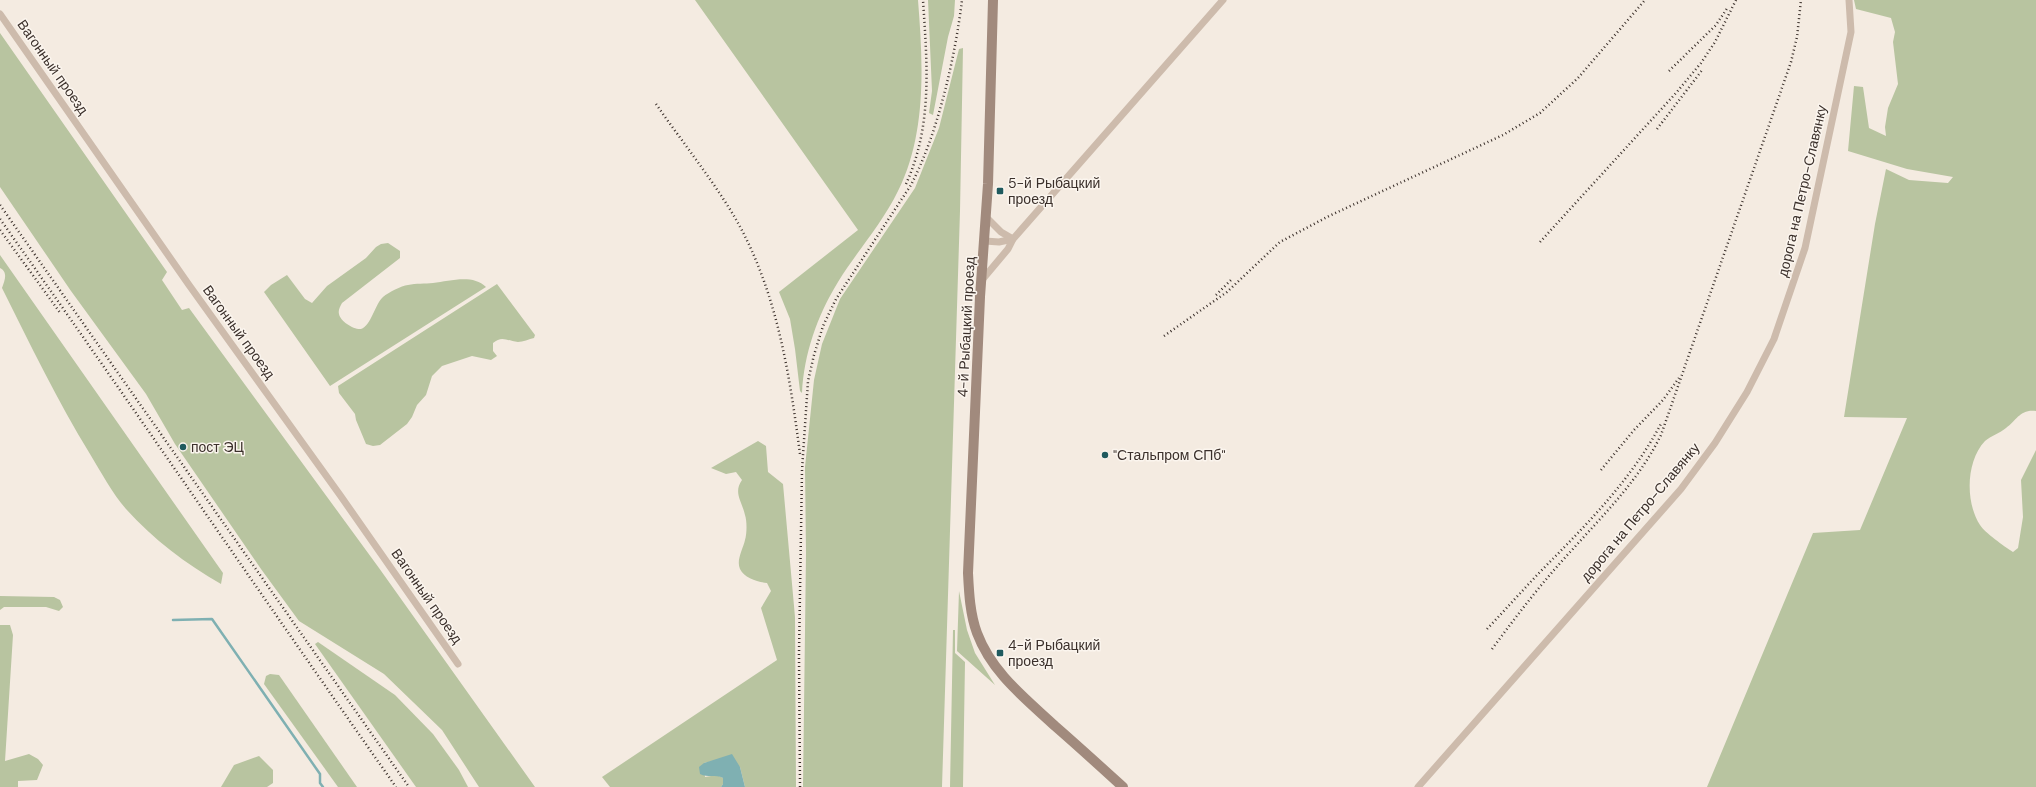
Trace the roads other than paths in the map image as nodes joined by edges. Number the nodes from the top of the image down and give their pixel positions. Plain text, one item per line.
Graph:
1 (994, 0) edge
2 (1223, 0) edge
3 (1849, 0) edge
4 (0, 14) edge
5 (986, 216) junction
6 (1013, 240) junction
7 (985, 241) junction
8 (982, 280) junction
9 (458, 664) dead end
10 (1123, 787) edge
11 (1418, 787) edge

1 - 5 street, 4-й Рыбацкий проезд
2 - 6 street
3 - 11 street, дорога на Петро-Славянку
4 - 9 street, Вагонный проезд
5 - 6 street
5 - 7 street, 4-й Рыбацкий проезд
6 - 7 street
6 - 8 street
7 - 8 street, 4-й Рыбацкий проезд
8 - 10 street, 4-й Рыбацкий проезд

